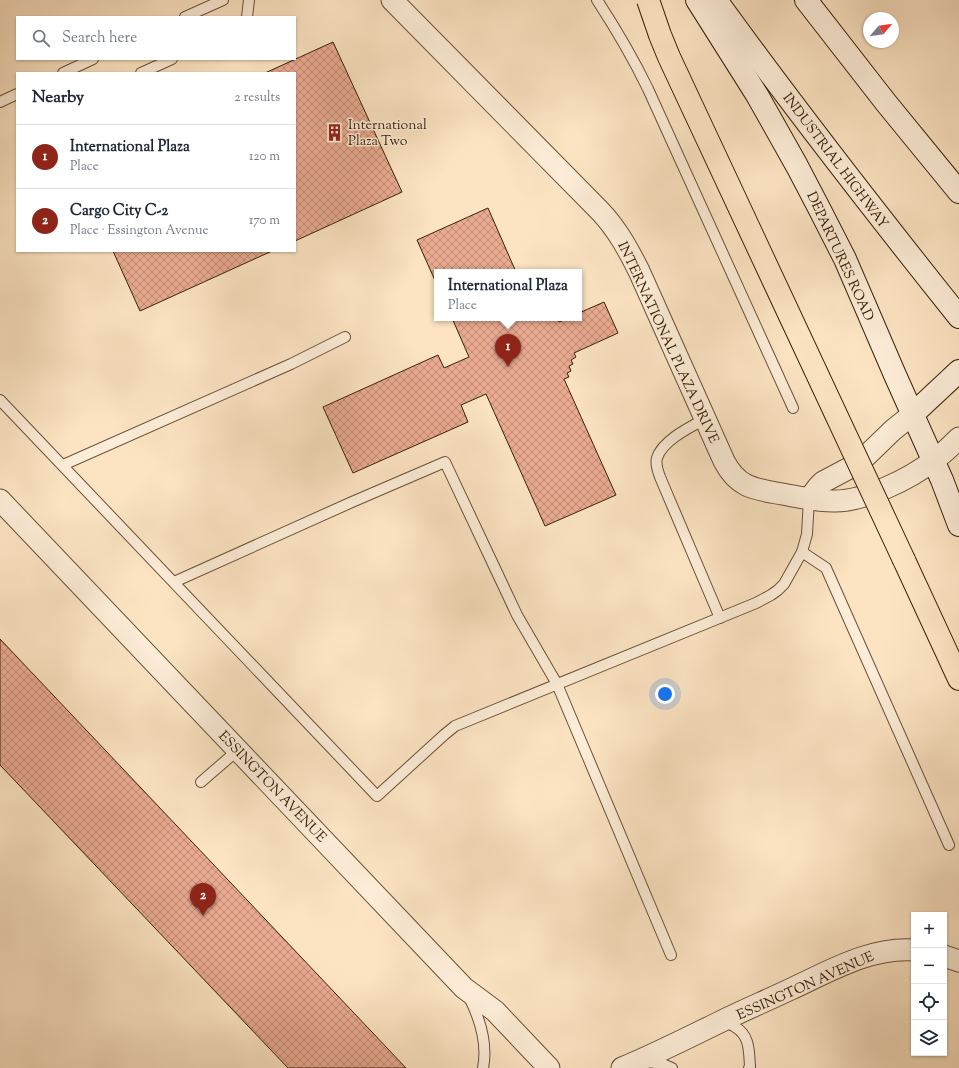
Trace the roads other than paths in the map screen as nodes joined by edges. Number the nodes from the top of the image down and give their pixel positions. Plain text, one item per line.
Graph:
1 (223, 0) edge
2 (249, 0) edge
3 (392, 0) edge
4 (597, 0) edge
5 (648, 0) edge
6 (697, 0) edge
7 (716, 0) edge
8 (806, 0) edge
9 (187, 16) edge
10 (247, 16) edge
11 (92, 60) edge
12 (170, 60) edge
13 (65, 72) edge
14 (143, 72) edge
15 (16, 94) edge
16 (0, 102) edge
17 (959, 192) edge
18 (959, 317) edge
19 (345, 337) dead end
20 (959, 371) edge
21 (0, 400) edge
22 (793, 408) dead end
23 (912, 414) junction
24 (705, 418) junction
25 (959, 438) edge
26 (934, 461) junction
27 (62, 465) junction
28 (809, 498) junction
29 (3, 509) edge
30 (959, 525) edge
31 (802, 552) junction
32 (174, 582) junction
33 (720, 618) junction
34 (959, 679) edge
35 (557, 684) junction
36 (238, 750) junction
37 (201, 782) dead end
38 (949, 845) dead end
39 (911, 950) edge
40 (671, 955) dead end
41 (947, 957) edge
42 (959, 961) edge
43 (464, 988) junction
44 (721, 1022) junction
45 (631, 1064) edge
46 (483, 1068) edge
47 (549, 1068) edge
48 (672, 1068) edge
49 (749, 1068) edge

1 - 9 lane
2 - 10 lane
3 - 24 street, INTERNATIONAL PLAZA DRIVE
4 - 22 lane
5 - 34 highway, bridge
6 - 23 street, DEPARTURES ROAD
7 - 18 street, INDUSTRIAL HIGHWAY
8 - 17 street
11 - 13 lane
12 - 14 lane
15 - 16 lane
19 - 27 lane
20 - 23 street
21 - 27 lane
23 - 26 street, DEPARTURES ROAD
23 - 28 street
24 - 28 street, INTERNATIONAL PLAZA DRIVE
24 - 33 lane
25 - 26 street, INTERNATIONAL PLAZA DRIVE
26 - 28 street, INTERNATIONAL PLAZA DRIVE
26 - 30 street, DEPARTURES ROAD
27 - 32 lane
28 - 31 lane
29 - 36 street, ESSINGTON AVENUE
31 - 33 lane
31 - 38 lane
32 - 35 lane
32 - 35 lane
33 - 35 lane
35 - 40 lane
36 - 37 lane
36 - 43 street, ESSINGTON AVENUE
39 - 44 street, ESSINGTON AVENUE
41 - 42 street
43 - 46 lane
43 - 47 street, ESSINGTON AVENUE
44 - 45 street, ESSINGTON AVENUE
44 - 49 lane, ESSINGTON AVENUE
45 - 48 lane, ESSINGTON AVENUE

